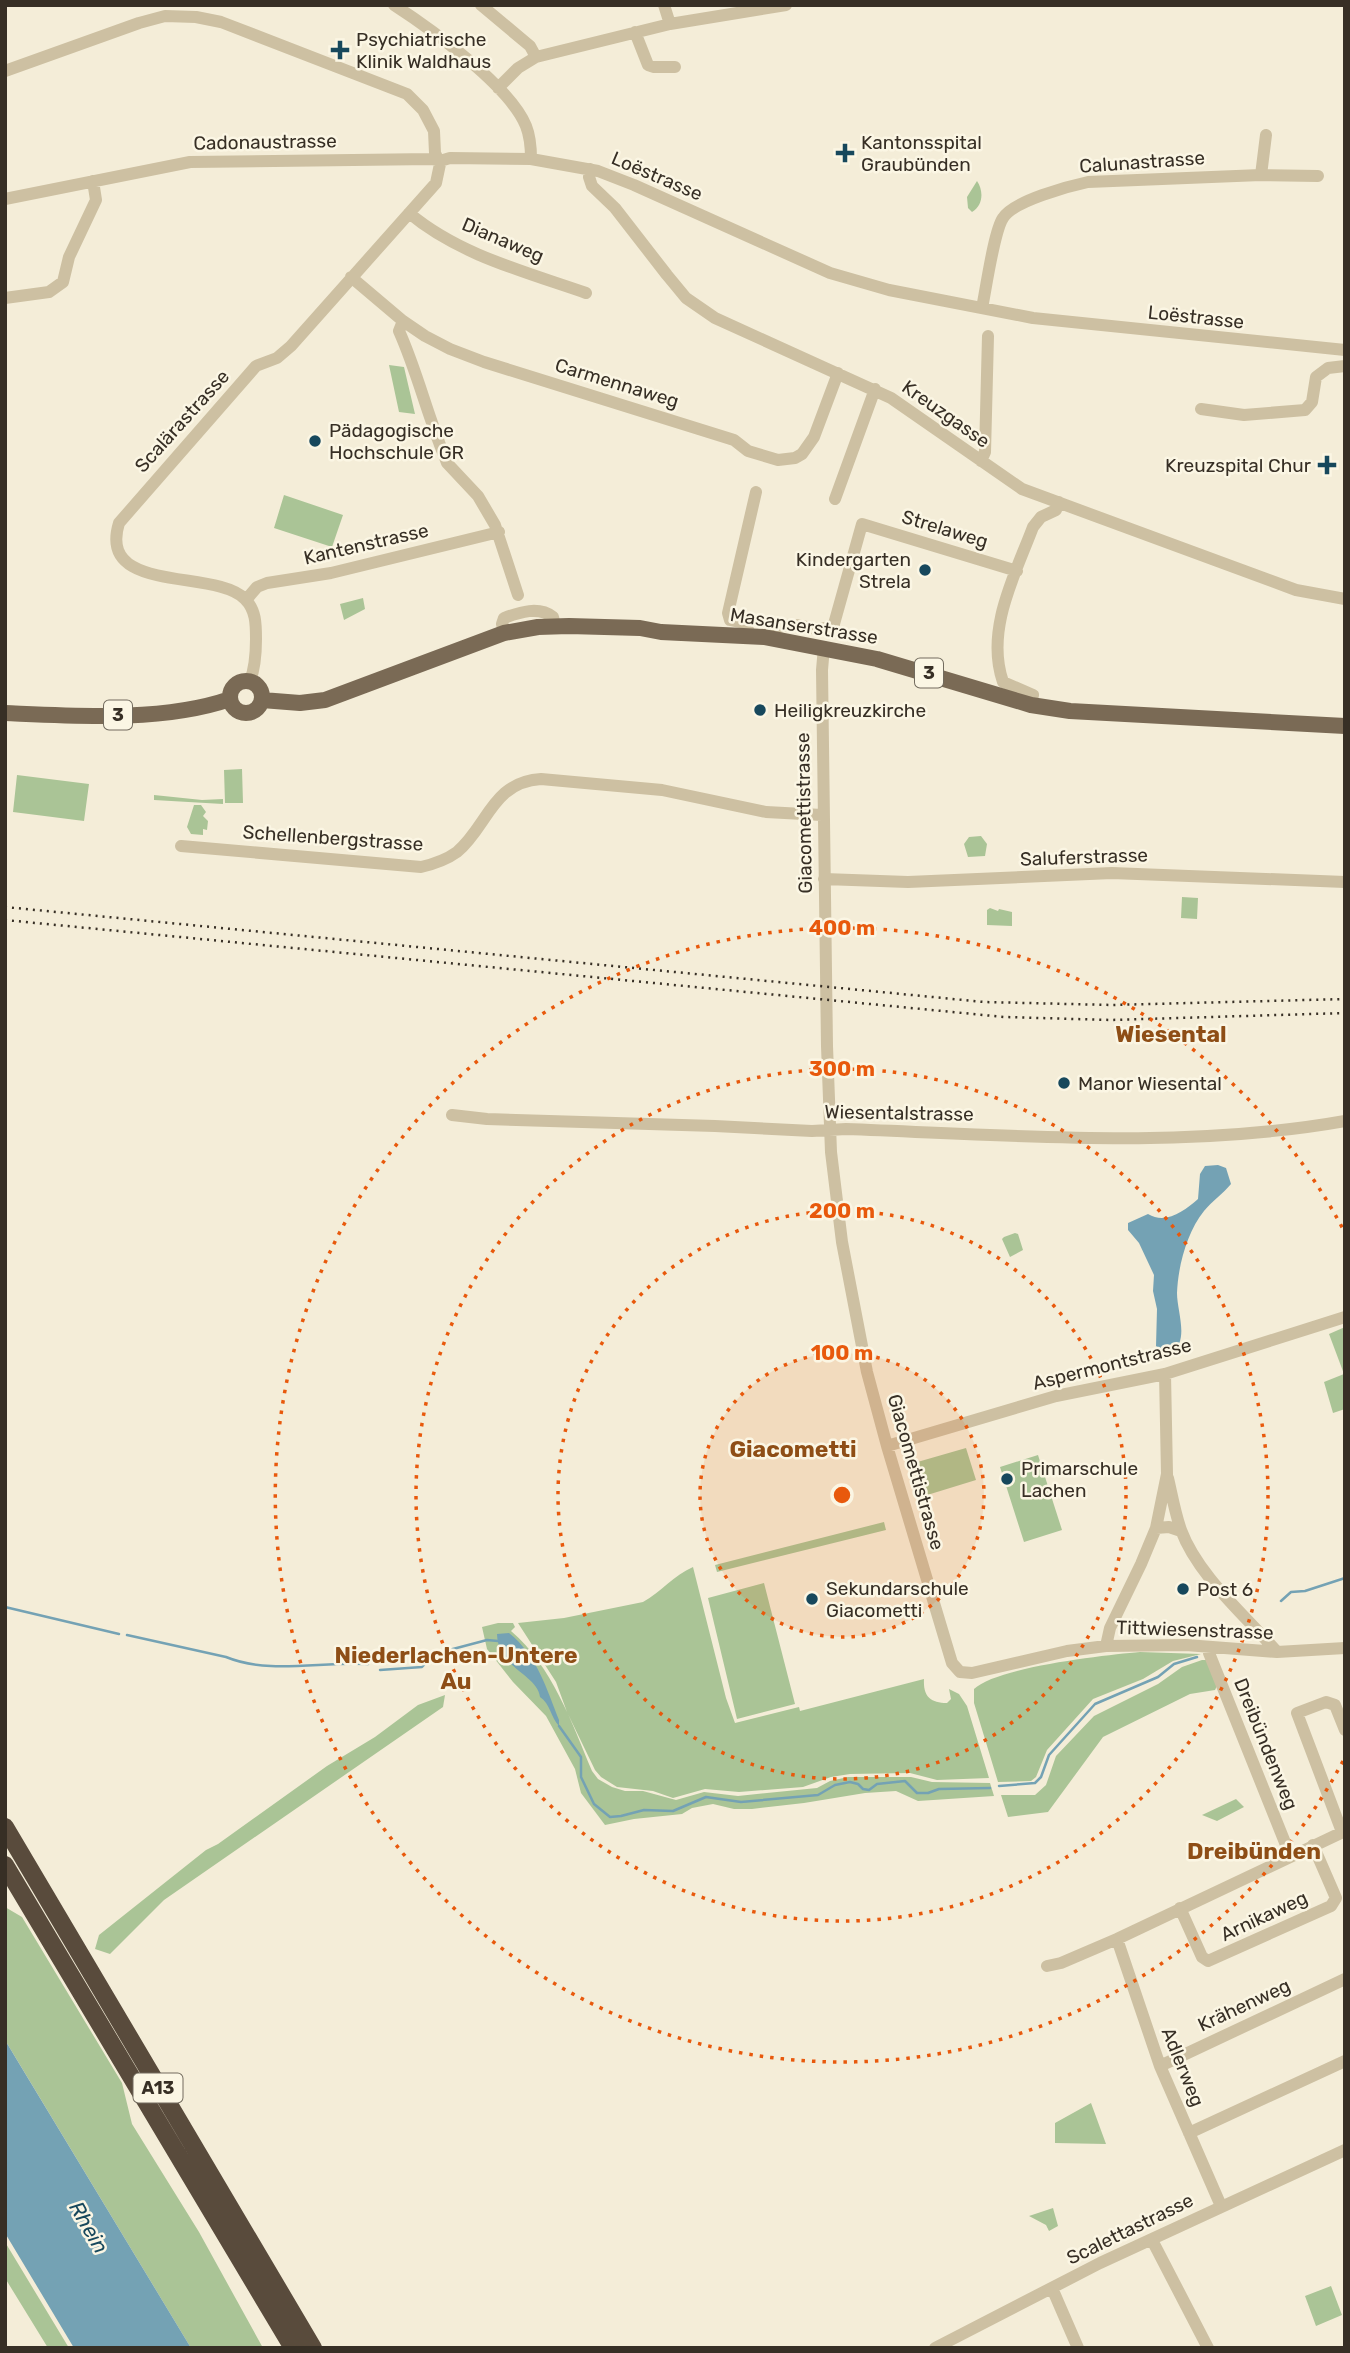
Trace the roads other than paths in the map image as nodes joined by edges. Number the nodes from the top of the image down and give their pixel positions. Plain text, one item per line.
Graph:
1 (394, 5) edge
2 (481, 5) edge
3 (664, 5) edge
4 (786, 5) edge
5 (670, 24) junction
6 (635, 32) junction
7 (536, 57) junction
8 (675, 67) dead end
9 (5, 71) edge
10 (498, 88) junction
11 (1266, 135) dead end
12 (531, 159) junction
13 (440, 161) junction
14 (590, 169) junction
15 (1261, 175) junction
16 (1318, 176) dead end
17 (93, 181) junction
18 (5, 200) edge
19 (409, 213) junction
20 (351, 277) junction
21 (586, 293) dead end
22 (5, 298) edge
23 (982, 309) junction
24 (403, 321) junction
25 (988, 336) dead end
26 (1345, 350) edge
27 (1345, 366) edge
28 (838, 373) junction
29 (875, 389) junction
30 (1202, 409) dead end
31 (981, 461) junction
32 (757, 492) dead end
33 (835, 499) dead end
34 (1059, 502) junction
35 (499, 532) junction
36 (1017, 571) junction
37 (518, 595) dead end
38 (1345, 599) edge
39 (246, 600) junction
40 (757, 636) junction
41 (824, 647) junction
42 (250, 681) junction
43 (230, 699) junction
44 (262, 700) junction
45 (1031, 705) junction
46 (5, 713) edge
47 (1345, 726) edge
48 (822, 815) junction
49 (181, 846) dead end
50 (824, 879) junction
51 (1345, 882) edge
52 (452, 1115) dead end
53 (1345, 1121) edge
54 (830, 1131) junction
55 (1345, 1317) edge
56 (1165, 1374) junction
57 (887, 1446) junction
58 (1167, 1474) junction
59 (1156, 1528) junction
60 (1181, 1531) junction
61 (1106, 1646) junction
62 (1209, 1647) junction
63 (1345, 1648) edge
64 (1277, 1652) junction
65 (962, 1673) joint
66 (1345, 1730) edge
67 (5, 1827) edge
68 (1343, 1831) edge
69 (1313, 1845) junction
70 (1290, 1855) junction
71 (5, 1865) edge
72 (1180, 1908) junction
73 (1116, 1939) junction
74 (1047, 1966) dead end
75 (1345, 1979) edge
76 (1345, 2061) edge
77 (1160, 2066) junction
78 (1189, 2133) junction
79 (1345, 2150) edge
80 (1221, 2206) junction
81 (1152, 2240) junction
82 (1052, 2288) junction
83 (293, 2348) edge
84 (313, 2348) edge
85 (935, 2348) edge
86 (1078, 2348) edge
87 (1208, 2348) edge

1 - 10 street
2 - 7 street
3 - 5 street
4 - 5 street
5 - 6 street
6 - 7 street
6 - 8 street
7 - 10 street
9 - 13 street
10 - 12 street
11 - 15 street
12 - 13 street, Loëstrasse
12 - 14 street, Loëstrasse
13 - 17 street, Cadonaustrasse
13 - 19 street, Scalärastrasse
14 - 23 street, Loëstrasse
14 - 28 street, Kreuzgasse
15 - 16 street, Calunastrasse
15 - 23 street, Calunastrasse
17 - 18 street, Cadonaustrasse
17 - 22 street
19 - 20 street, Scalärastrasse
19 - 21 street, Dianaweg
20 - 24 street, Carmennaweg
20 - 39 street, Scalärastrasse
23 - 26 street, Loëstrasse
24 - 28 street, Carmennaweg
24 - 35 street
25 - 31 street
27 - 30 street
28 - 29 street, Kreuzgasse
29 - 31 street, Kreuzgasse
29 - 33 street
31 - 34 street, Kreuzgasse
32 - 40 street
34 - 36 street
34 - 38 street, Kreuzgasse
35 - 37 street
35 - 39 street, Kantenstrasse
36 - 40 street, Strelaweg
36 - 45 street
39 - 42 street
40 - 41 main road, Masanserstrasse / 3
40 - 44 main road, Masanserstrasse / 3
41 - 45 main road, Masanserstrasse / 3
41 - 48 street, Giacomettistrasse
42 - 43 main road, 3
42 - 44 main road
43 - 44 main road, 3
43 - 46 main road, 3
45 - 47 main road, Masanserstrasse / 3
48 - 49 street, Schellenbergstrasse
48 - 50 street, Giacomettistrasse
50 - 51 street, Saluferstrasse
50 - 54 street, Giacomettistrasse
52 - 54 street, Wiesentalstrasse
53 - 54 street, Wiesentalstrasse
54 - 57 street, Giacomettistrasse
55 - 56 street, Aspermontstrasse
56 - 57 street, Aspermontstrasse
56 - 58 street
57 - 65 street, Giacomettistrasse
58 - 59 street
58 - 60 street
59 - 60 street
59 - 61 street
60 - 64 street
61 - 62 street, Tittwiesenstrasse
61 - 65 street, Tittwiesenstrasse
62 - 64 street, Tittwiesenstrasse
62 - 70 street, Dreibündenweg
63 - 64 street, Tittwiesenstrasse
66 - 68 street
67 - 84 highway, A13
68 - 69 street
69 - 70 street
69 - 72 street, Arnikaweg
70 - 72 street
71 - 83 highway, A13
72 - 73 street
73 - 74 street
73 - 77 street, Adlerweg
75 - 77 street, Krähenweg
76 - 78 street
77 - 78 street, Adlerweg
78 - 80 street, Adlerweg
79 - 80 street, Scalettastrasse
80 - 81 street, Scalettastrasse
81 - 82 street, Scalettastrasse
81 - 87 street
82 - 85 street, Scalettastrasse
82 - 86 street

